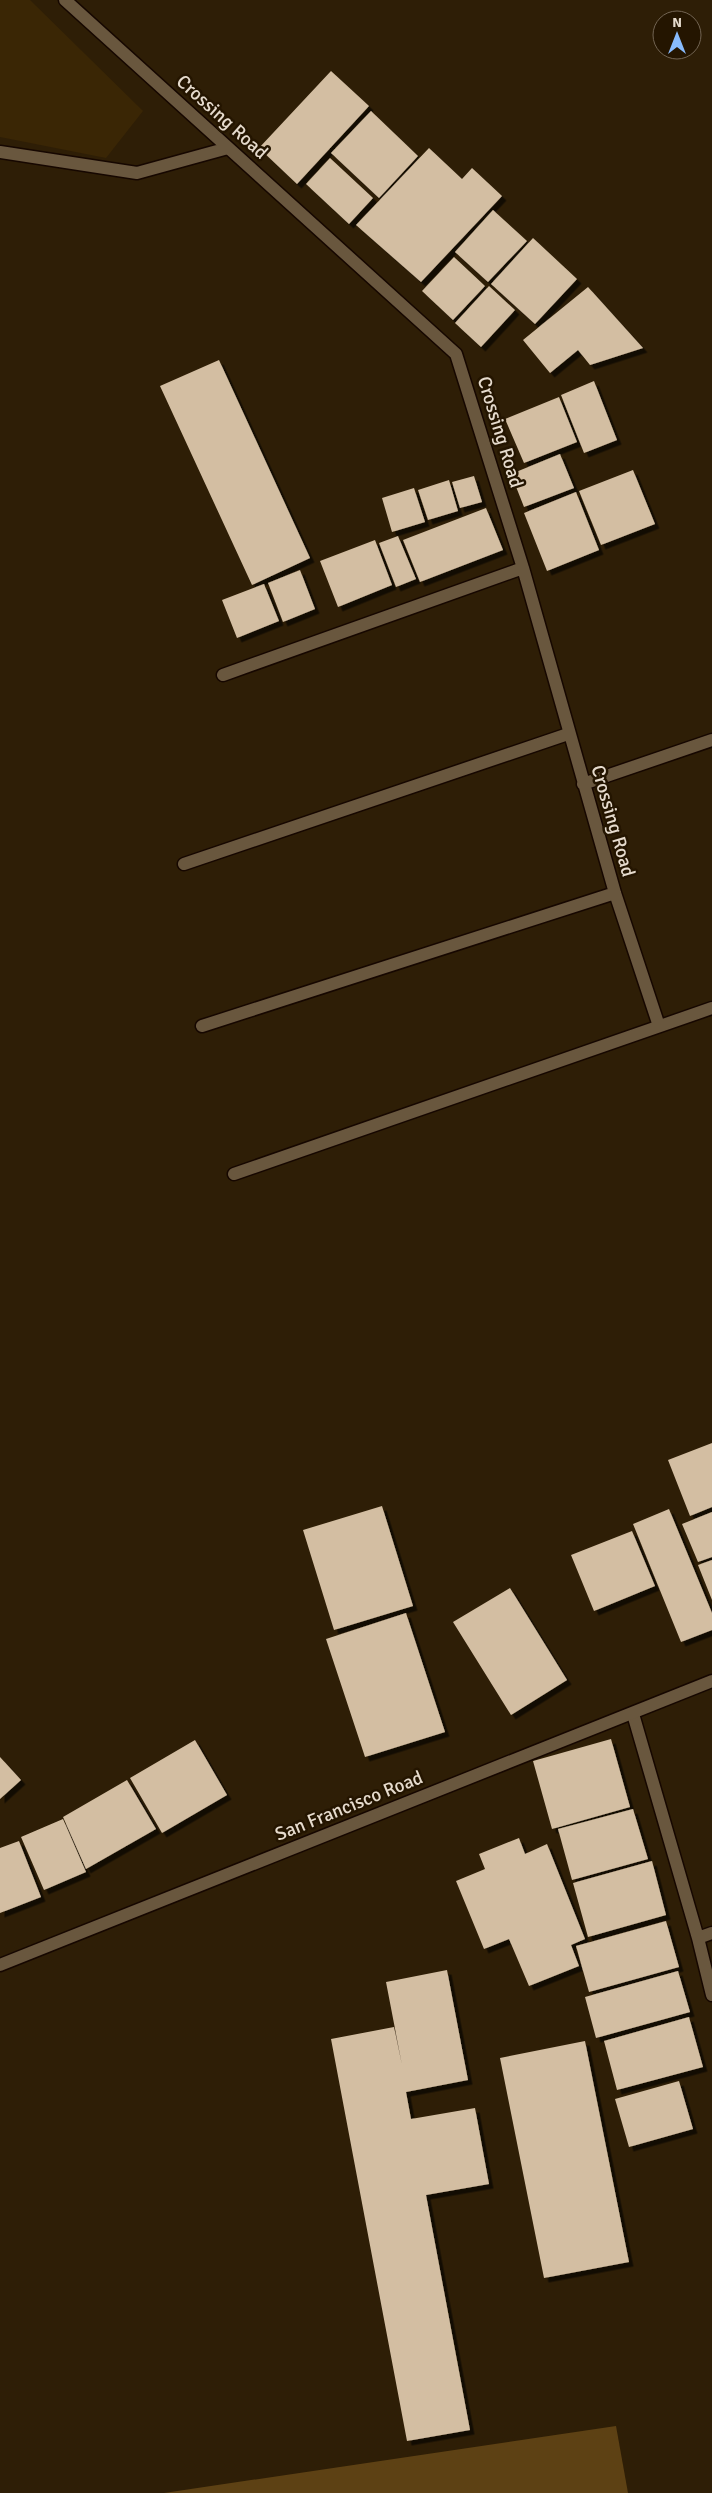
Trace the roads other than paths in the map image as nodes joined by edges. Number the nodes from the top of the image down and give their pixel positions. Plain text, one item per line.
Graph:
1 (65, 0) edge
2 (228, 148) junction
3 (0, 152) edge
4 (523, 568) junction
5 (223, 675) dead end
6 (568, 734) junction
7 (712, 740) edge
8 (583, 784) junction
9 (184, 864) dead end
10 (615, 893) junction
11 (712, 1008) edge
12 (202, 1026) dead end
13 (659, 1026) junction
14 (234, 1174) dead end
15 (712, 1681) edge
16 (633, 1714) junction
17 (712, 1933) edge
18 (698, 1938) junction
19 (0, 1965) edge
20 (712, 1995) edge

1 - 2 street, Crossing Road
2 - 3 street
2 - 4 street, Crossing Road
4 - 5 street
4 - 6 street, Crossing Road
6 - 8 street, Crossing Road
6 - 9 street
7 - 8 street
8 - 10 street, Crossing Road
10 - 12 street
10 - 13 street, Crossing Road
11 - 13 street
13 - 14 street
15 - 16 street, San Francisco Road
16 - 18 street
16 - 19 street, San Francisco Road
17 - 18 street
18 - 20 street

